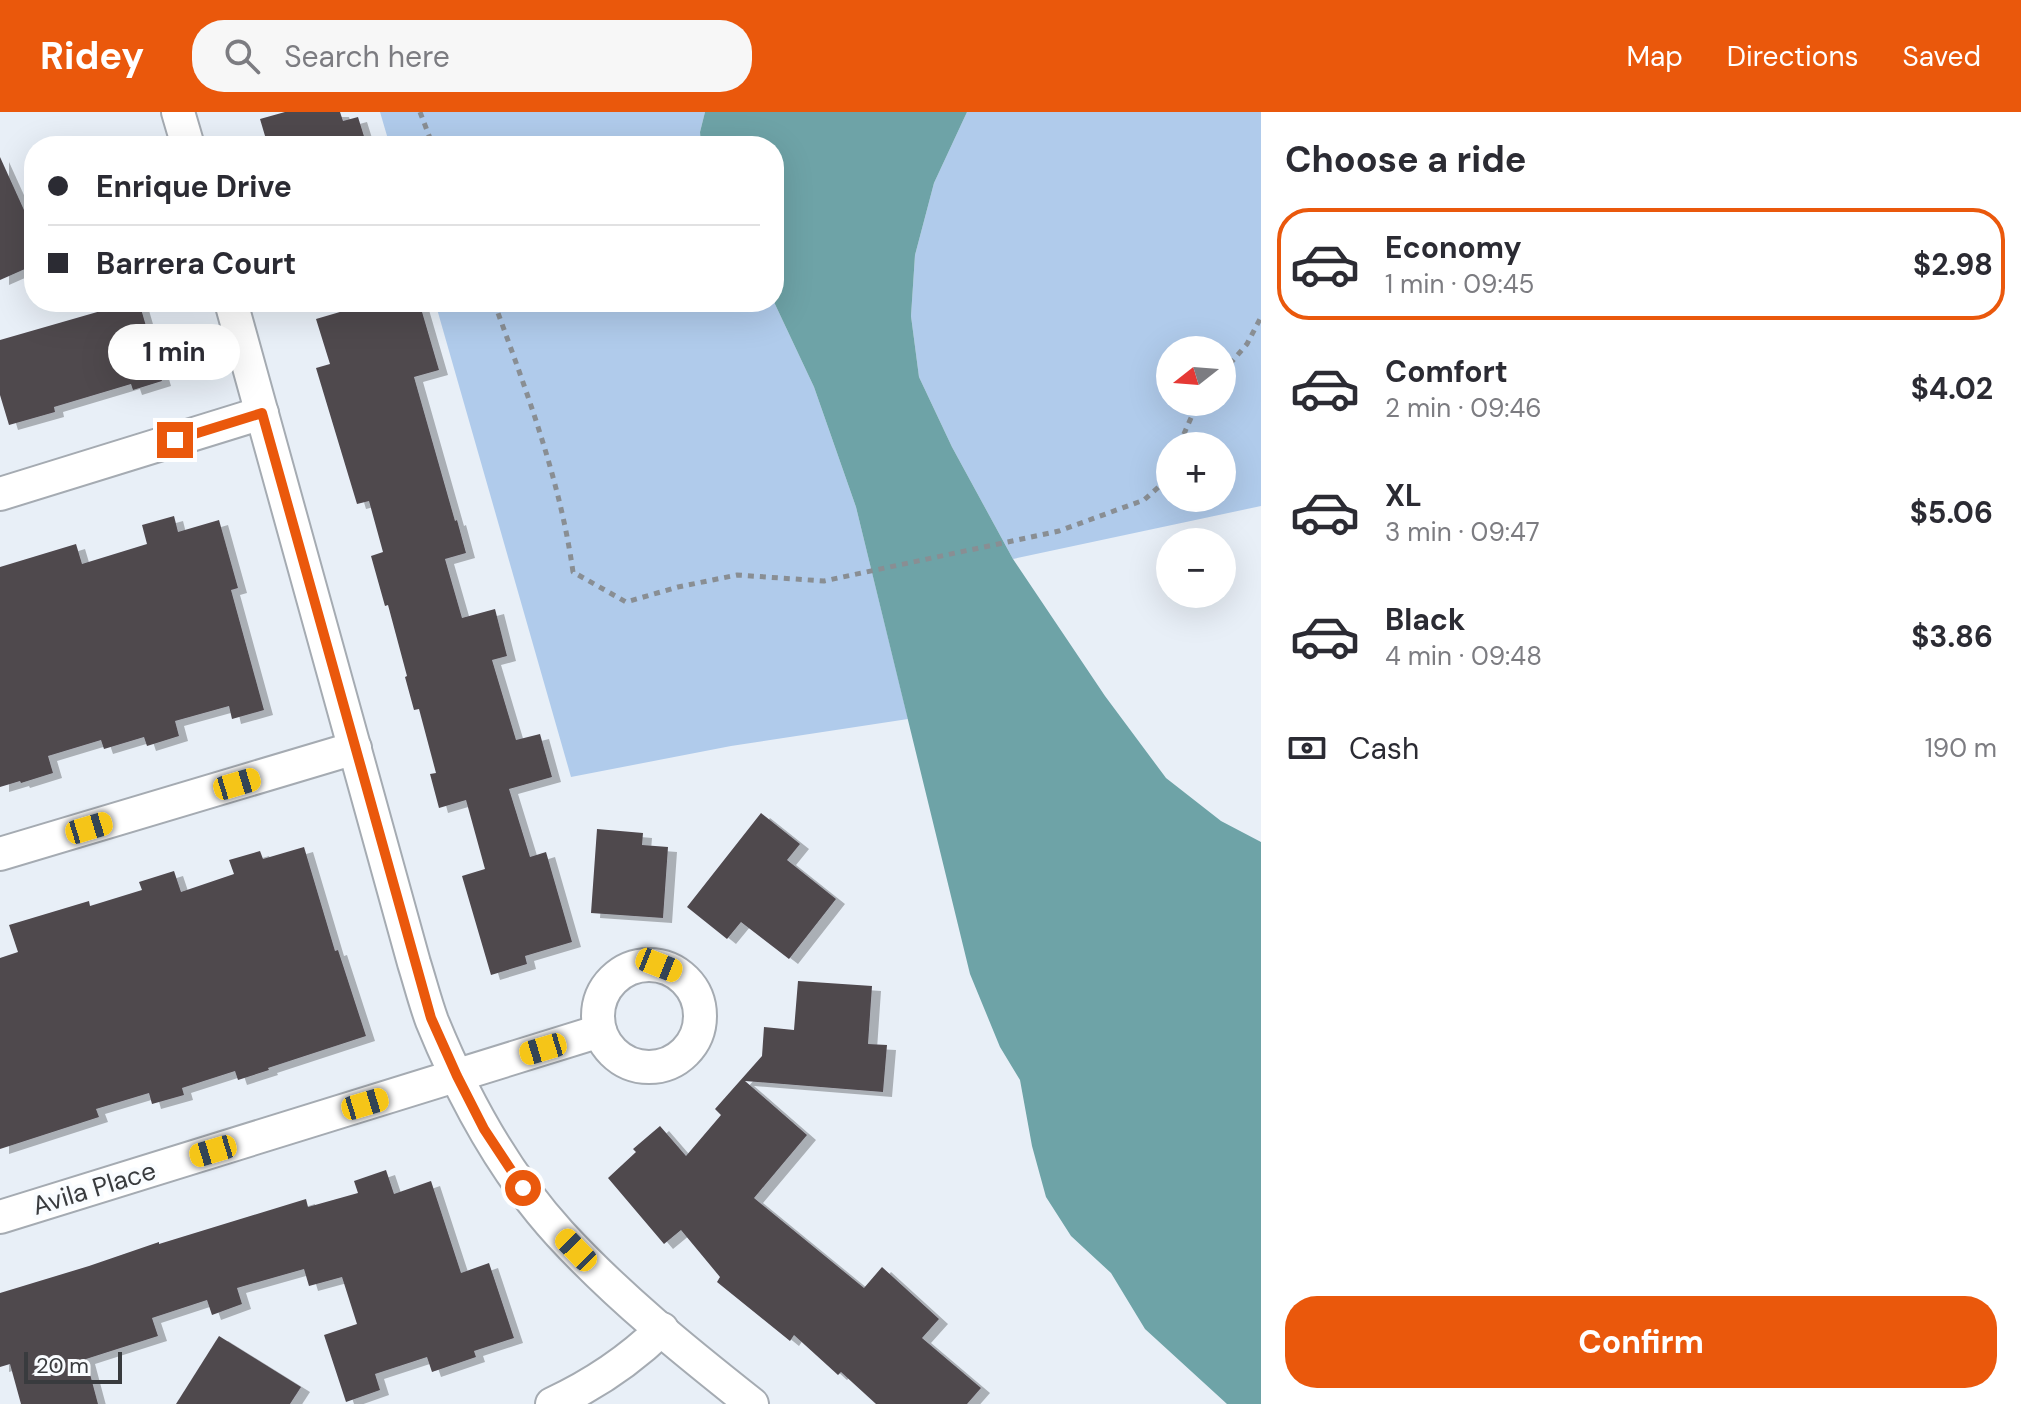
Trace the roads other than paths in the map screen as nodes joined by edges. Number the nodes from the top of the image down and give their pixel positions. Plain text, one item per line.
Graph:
1 (178, 112) edge
2 (185, 136) edge
3 (234, 312) edge
4 (262, 413) junction
5 (0, 494) edge
6 (355, 748) junction
7 (0, 854) edge
8 (600, 1031) dead end
9 (457, 1076) junction
10 (0, 1217) edge
11 (662, 1329) junction
12 (552, 1404) edge
13 (752, 1404) edge

1 - 2 street
3 - 4 street
4 - 5 street
4 - 6 street
6 - 7 street
6 - 9 street
8 - 9 street, Avila Place
9 - 10 street, Avila Place
9 - 11 street
11 - 12 street
11 - 13 street

